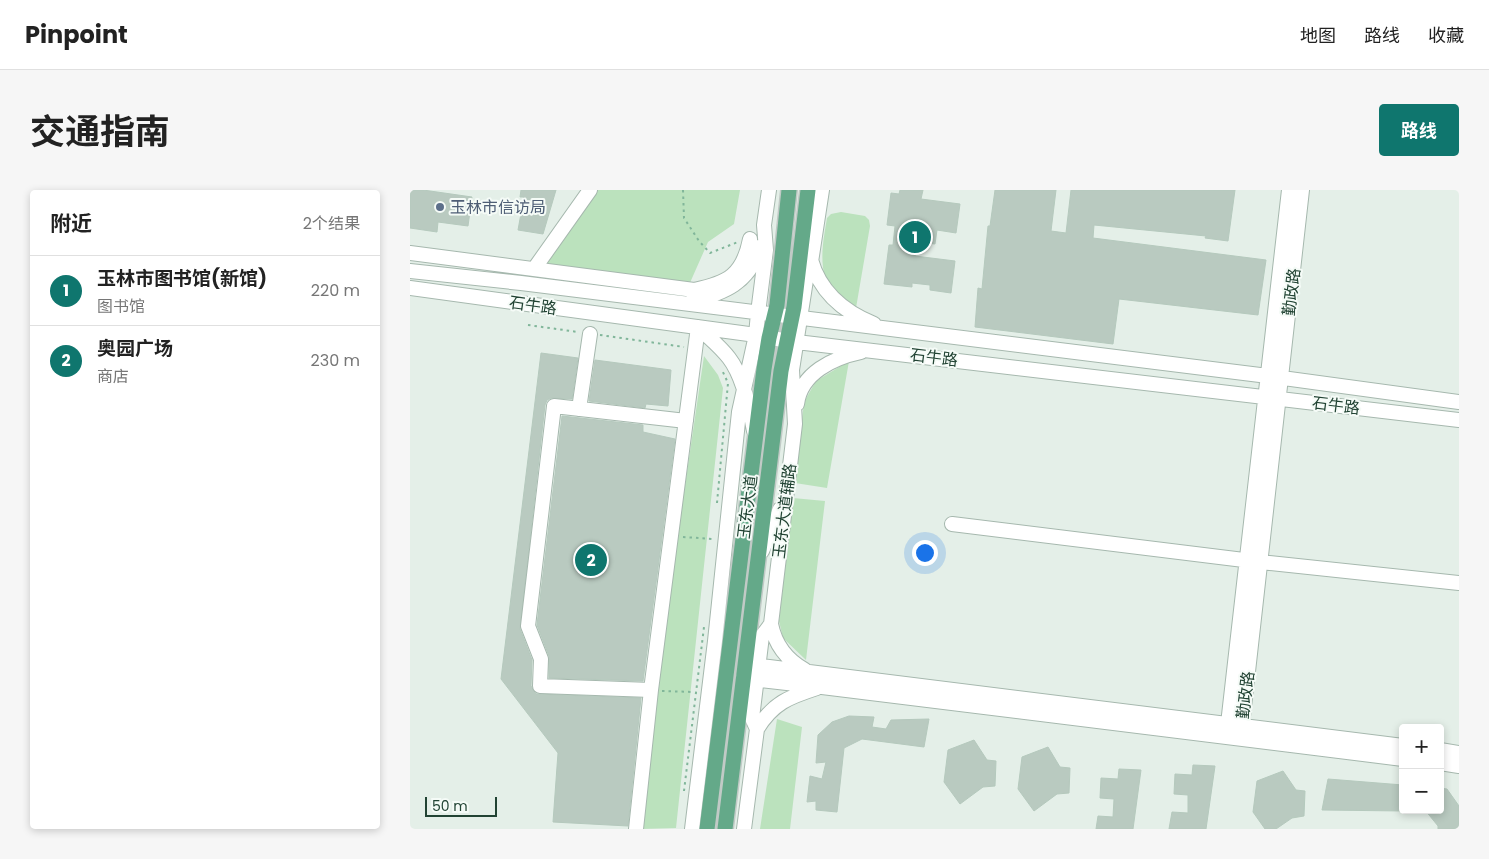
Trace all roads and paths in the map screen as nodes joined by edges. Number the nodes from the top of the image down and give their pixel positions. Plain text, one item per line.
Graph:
1 (590, 190) edge
2 (683, 190) edge
3 (769, 190) edge
4 (789, 190) edge
5 (808, 190) edge
6 (822, 190) edge
7 (1289, 190) edge
8 (1302, 190) edge
9 (804, 217) junction
10 (764, 225) junction
11 (750, 239) joint
12 (410, 253) edge
13 (811, 262) junction
14 (534, 269) junction
15 (410, 271) edge
16 (410, 288) edge
17 (685, 304) junction
18 (758, 313) junction
19 (774, 316) junction
20 (796, 318) junction
21 (528, 325) dead end
22 (698, 327) junction
23 (891, 330) junction
24 (590, 334) junction
25 (762, 336) junction
26 (792, 341) junction
27 (696, 348) junction
28 (874, 350) junction
29 (720, 365) dead end
30 (1274, 377) junction
31 (744, 391) junction
32 (1272, 397) junction
33 (1459, 402) edge
34 (579, 409) junction
35 (1459, 420) edge
36 (686, 422) junction
37 (794, 424) junction
38 (756, 440) junction
39 (772, 442) junction
40 (717, 506) dead end
41 (952, 524) dead end
42 (671, 537) junction
43 (726, 539) junction
44 (758, 561) junction
45 (1253, 561) junction
46 (1459, 583) edge
47 (771, 624) junction
48 (704, 625) dead end
49 (751, 672) junction
50 (808, 672) junction
51 (822, 686) junction
52 (652, 690) junction
53 (695, 692) junction
54 (709, 693) junction
55 (1228, 724) junction
56 (1242, 725) junction
57 (757, 729) junction
58 (1234, 738) junction
59 (1399, 745) edge
60 (1444, 751) edge
61 (1459, 753) edge
62 (1399, 759) edge
63 (1444, 764) edge
64 (1459, 766) edge
65 (683, 797) dead end
66 (636, 829) edge
67 (692, 829) edge
68 (707, 829) edge
69 (724, 829) edge
70 (744, 829) edge

1 - 14 street
2 - 11 path
3 - 10 street
4 - 19 main road, 玉东大道
5 - 9 main road, 玉东大道
6 - 13 street
7 - 30 street, 勤政路
8 - 30 street, 勤政路
9 - 13 street
9 - 20 main road, 玉东大道
10 - 17 street
10 - 18 street
11 - 14 street
12 - 14 street
13 - 20 street
13 - 23 street
15 - 17 street, 石牛路
16 - 22 street, 石牛路
17 - 18 street, 石牛路
18 - 19 street, 石牛路
18 - 25 street
19 - 20 street, 石牛路
19 - 25 main road, 玉东大道
20 - 23 street, 石牛路
20 - 26 main road, 玉东大道
21 - 24 path
22 - 25 street, 石牛路
22 - 27 street
22 - 31 street
23 - 30 street, 石牛路
24 - 27 path
24 - 34 street
25 - 26 street, 石牛路
25 - 31 street
25 - 38 main road, 玉东大道
26 - 28 street, 石牛路
26 - 37 street, 玉东大道辅路
26 - 39 main road, 玉东大道
27 - 36 street
28 - 32 street, 石牛路
28 - 37 street
29 - 40 path
30 - 32 street, 勤政路
30 - 33 street, 石牛路
31 - 38 street
31 - 43 street
32 - 35 street, 石牛路
32 - 45 street, 勤政路
34 - 36 street
34 - 52 street
36 - 42 street
37 - 44 street
37 - 47 street, 玉东大道辅路
38 - 39 main road
38 - 68 main road, 玉东大道
39 - 44 main road, 玉东大道
41 - 45 street
42 - 43 path
42 - 52 street
43 - 54 street
44 - 49 main road, 玉东大道
45 - 46 street
45 - 55 street, 勤政路
45 - 56 street, 勤政路
47 - 49 street, 玉东大道辅路
47 - 50 street
48 - 53 path
49 - 50 street
49 - 51 street
49 - 57 street, 玉东大道辅路
49 - 69 main road, 玉东大道
50 - 55 street
51 - 57 street
51 - 58 street
52 - 53 path
52 - 66 street
53 - 54 path
53 - 65 path
54 - 67 street
55 - 56 street
55 - 58 street, 勤政路
56 - 58 street, 勤政路
56 - 59 street
57 - 70 street, 玉东大道辅路
58 - 62 street
60 - 61 street
63 - 64 street

